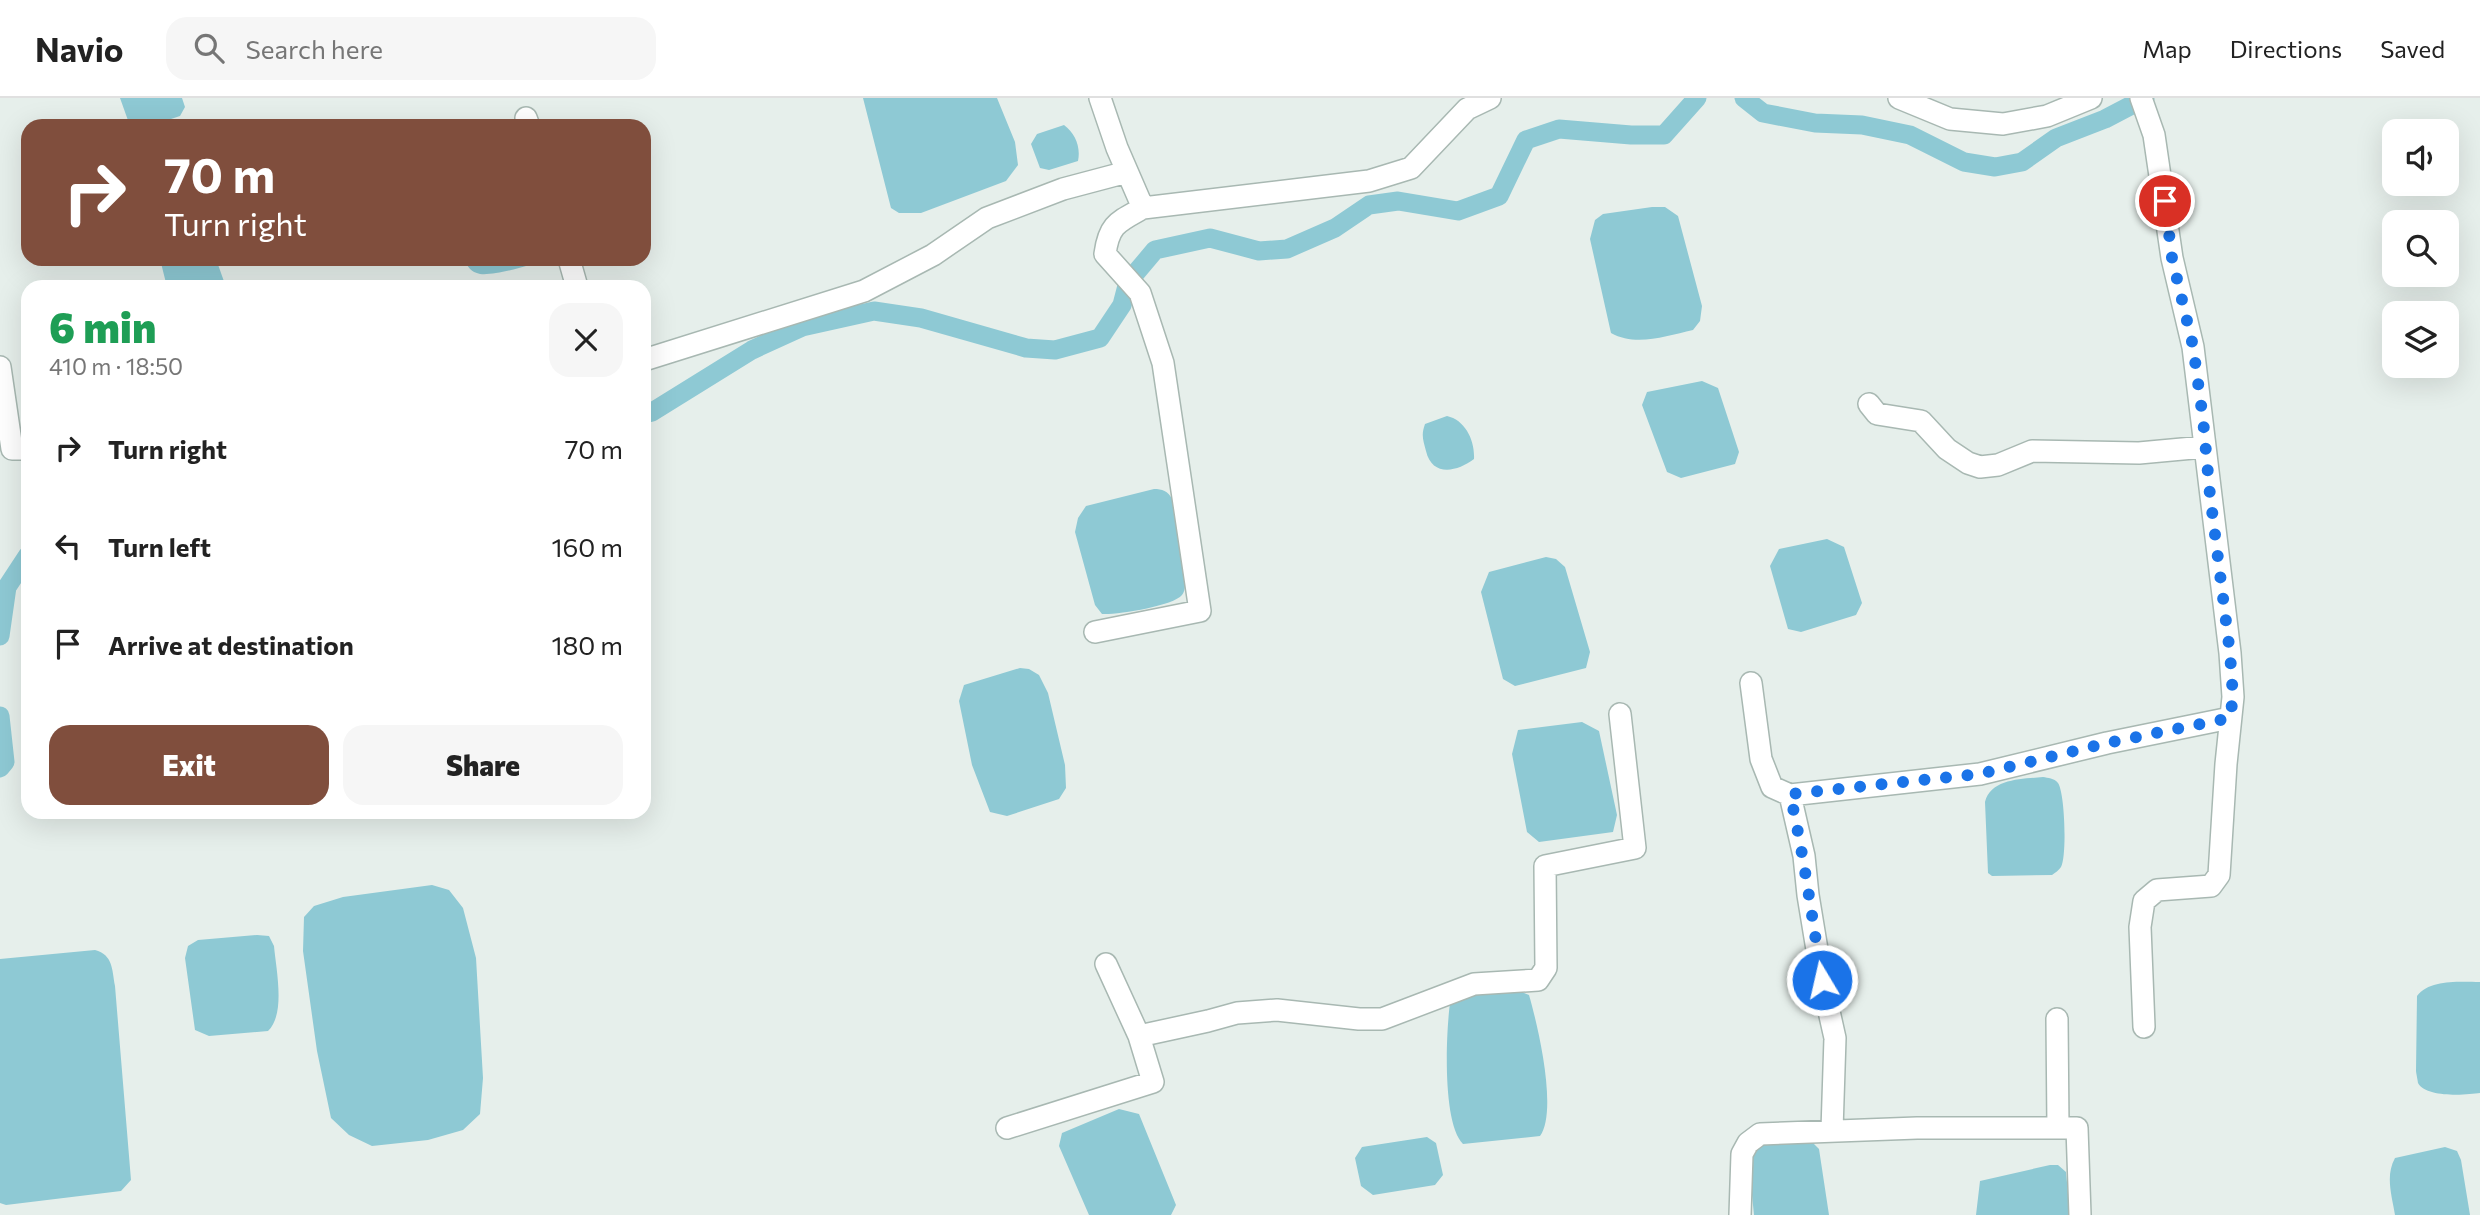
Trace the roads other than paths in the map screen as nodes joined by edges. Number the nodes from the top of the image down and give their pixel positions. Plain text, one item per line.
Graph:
1 (1100, 98) edge
2 (1490, 98) edge
3 (1899, 98) edge
4 (2091, 98) edge
5 (2141, 98) edge
6 (1128, 172) junction
7 (1143, 208) junction
8 (651, 357) edge
9 (0, 367) edge
10 (1869, 404) dead end
11 (2204, 447) junction
12 (13, 450) edge
13 (1096, 632) dead end
14 (1751, 683) dead end
15 (1620, 714) dead end
16 (2230, 718) junction
17 (1790, 794) junction
18 (1106, 964) dead end
19 (2056, 1019) dead end
20 (2144, 1027) dead end
21 (1139, 1036) junction
22 (1007, 1128) dead end
23 (2058, 1128) junction
24 (1832, 1130) junction
25 (1740, 1215) edge
26 (2080, 1215) edge

1 - 6 street
2 - 7 street
3 - 4 street
5 - 11 street
6 - 7 street
6 - 8 street
7 - 13 street
9 - 12 street
10 - 11 street
11 - 16 street
14 - 17 street
15 - 21 street
16 - 17 street
16 - 20 street
17 - 24 street
18 - 21 street
19 - 23 street
21 - 22 street
23 - 24 street
23 - 26 street
24 - 25 street

